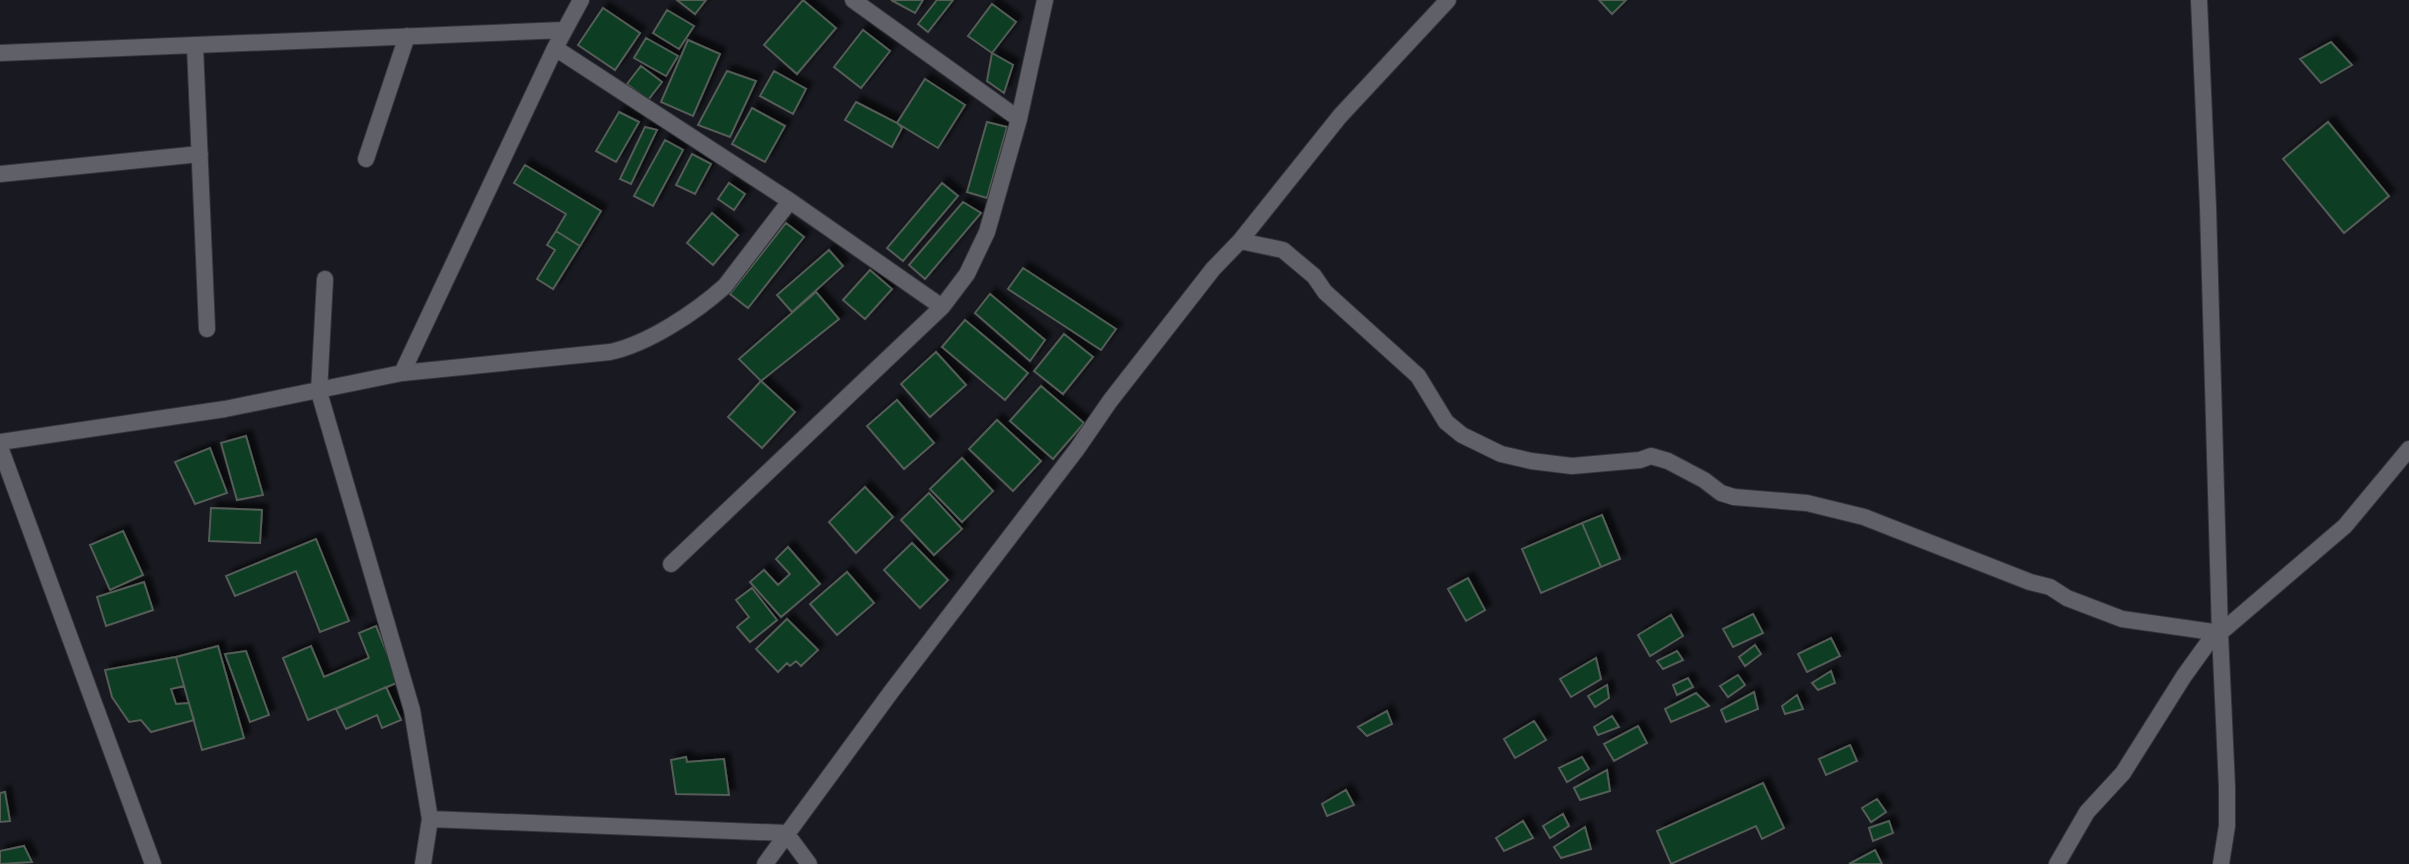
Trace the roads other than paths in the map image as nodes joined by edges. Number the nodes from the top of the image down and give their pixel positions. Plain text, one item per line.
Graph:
1 (581, 0) edge
2 (853, 0) edge
3 (1045, 0) edge
4 (1448, 0) edge
5 (2199, 0) edge
6 (564, 30) junction
7 (407, 36) junction
8 (195, 46) junction
9 (555, 48) junction
10 (0, 53) edge
11 (1019, 119) junction
12 (200, 154) junction
13 (366, 159) dead end
14 (0, 174) edge
15 (790, 201) junction
16 (1240, 240) junction
17 (326, 279) dead end
18 (942, 307) junction
19 (207, 329) dead end
20 (402, 373) junction
21 (319, 392) junction
22 (0, 444) edge
23 (2409, 449) edge
24 (671, 564) dead end
25 (2217, 633) junction
26 (430, 819) junction
27 (786, 833) junction
28 (153, 864) edge
29 (423, 864) edge
30 (765, 864) edge
31 (809, 864) edge
32 (2057, 864) edge
33 (2221, 864) edge

1 - 6 street
2 - 11 street
3 - 11 street
4 - 16 street
5 - 25 street
6 - 7 street
6 - 9 street
7 - 8 street
7 - 13 street
8 - 10 street
8 - 12 street
9 - 15 street
9 - 20 street
11 - 18 street
12 - 14 street
12 - 19 street
15 - 18 street
15 - 20 street
16 - 25 street
16 - 27 street
17 - 21 street
18 - 24 street
20 - 21 street
21 - 22 street
21 - 26 street
22 - 28 street
23 - 25 street
25 - 32 street
25 - 33 street
26 - 27 street
26 - 29 street
27 - 30 street
27 - 31 street

